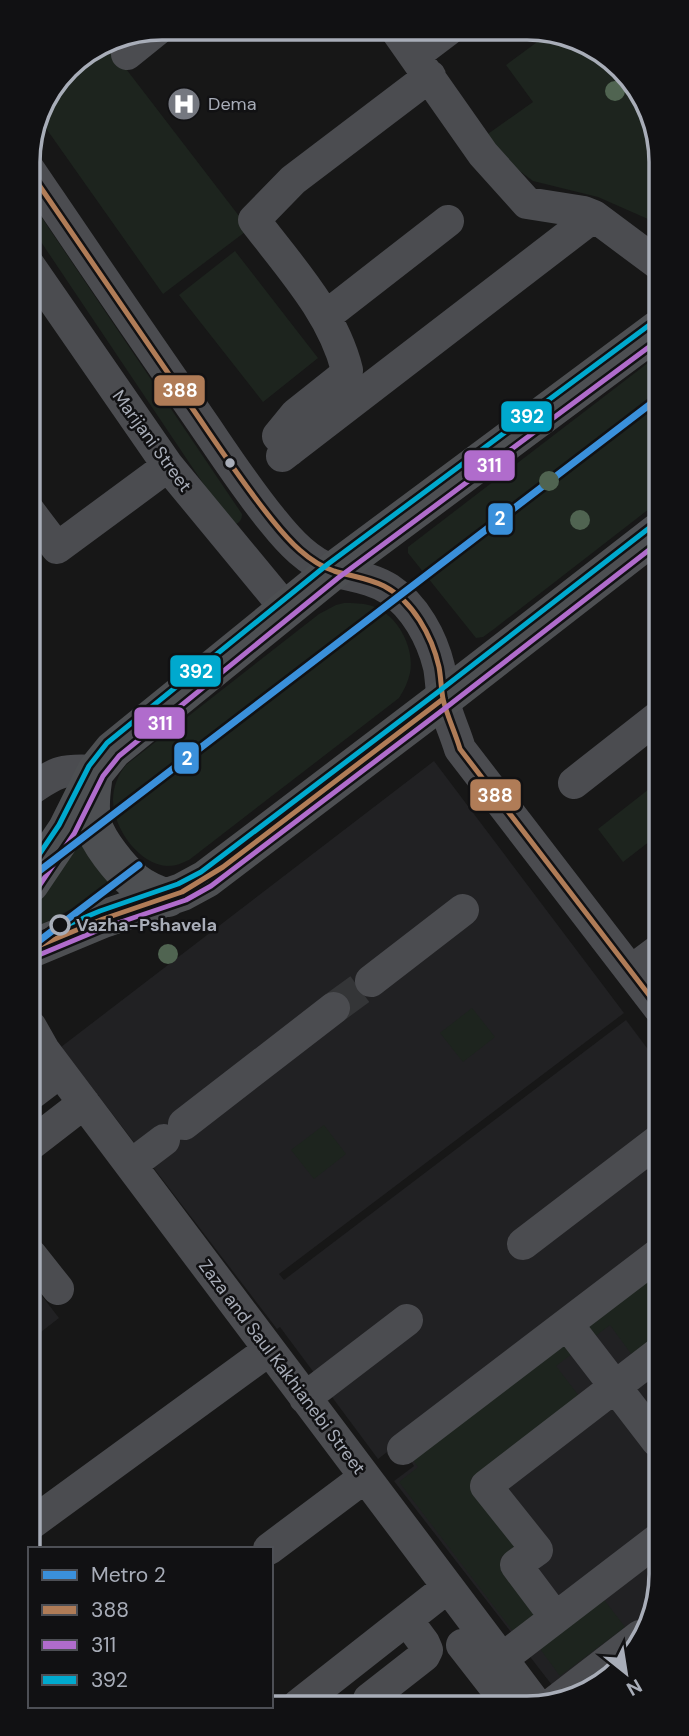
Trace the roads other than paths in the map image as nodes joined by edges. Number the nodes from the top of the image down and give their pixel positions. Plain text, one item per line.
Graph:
1 (403, 40) edge
2 (440, 40) edge
3 (142, 43) edge
4 (127, 54) dead end
5 (422, 66) junction
6 (41, 187) edge
7 (594, 216) junction
8 (448, 221) dead end
9 (649, 257) edge
10 (41, 282) edge
11 (326, 316) junction
12 (649, 336) edge
13 (168, 466) junction
14 (273, 521) junction
15 (41, 527) edge
16 (649, 539) edge
17 (236, 551) junction
18 (333, 571) junction
19 (286, 609) junction
20 (443, 699) junction
21 (649, 724) edge
22 (95, 773) junction
23 (41, 782) edge
24 (574, 783) dead end
25 (40, 868) edge
26 (168, 898) junction
27 (463, 910) dead end
28 (40, 945) edge
29 (648, 958) edge
30 (631, 971) junction
31 (371, 981) tunnel mouth
32 (648, 994) edge
33 (334, 1009) tunnel mouth
34 (40, 1044) edge
35 (60, 1072) junction
36 (40, 1087) edge
37 (84, 1103) junction
38 (40, 1137) edge
39 (648, 1148) edge
40 (131, 1165) junction
41 (523, 1244) dead end
42 (648, 1262) edge
43 (40, 1266) edge
44 (58, 1289) dead end
45 (407, 1320) dead end
46 (567, 1324) junction
47 (269, 1350) junction
48 (648, 1361) edge
49 (615, 1387) junction
50 (305, 1398) junction
51 (648, 1430) edge
52 (403, 1449) dead end
53 (365, 1477) junction
54 (40, 1517) edge
55 (272, 1547) edge
56 (648, 1547) edge
57 (448, 1587) junction
58 (555, 1617) junction
59 (407, 1620) junction
60 (462, 1645) dead end
61 (503, 1658) junction
62 (310, 1696) edge
63 (373, 1696) edge
64 (502, 1696) edge
65 (530, 1696) edge

1 - 5 street
2 - 5 street
3 - 4 street
5 - 7 street
5 - 11 street
6 - 14 street
7 - 9 street
7 - 11 street
8 - 11 street
10 - 13 street, Marijani Street
12 - 18 main road
13 - 15 street
13 - 17 street, Marijani Street
14 - 17 street
14 - 18 street
16 - 20 main road
17 - 19 street, Marijani Street
18 - 19 main road
18 - 20 street
19 - 22 main road
20 - 26 main road
20 - 30 street
21 - 24 street
22 - 23 street
22 - 25 main road
22 - 26 main road
26 - 28 main road
27 - 31 street
29 - 30 street
30 - 32 street
33 - 40 street
34 - 35 street, Zaza and Saul Kakhianebi Street
35 - 36 street
35 - 37 street, Zaza and Saul Kakhianebi Street
37 - 38 street
37 - 40 street, Zaza and Saul Kakhianebi Street
39 - 41 street
40 - 47 street, Zaza and Saul Kakhianebi Street
42 - 46 street
43 - 44 street
45 - 50 street
46 - 49 street
46 - 52 street
47 - 50 street, Zaza and Saul Kakhianebi Street
47 - 54 street
48 - 49 street
49 - 51 street
49 - 58 street
50 - 53 street, Zaza and Saul Kakhianebi Street
53 - 55 street
53 - 57 street, Zaza and Saul Kakhianebi Street
56 - 58 street
57 - 59 street
57 - 61 street, Zaza and Saul Kakhianebi Street
58 - 61 street
59 - 62 street
59 - 63 street
60 - 64 street
61 - 65 street, Zaza and Saul Kakhianebi Street

